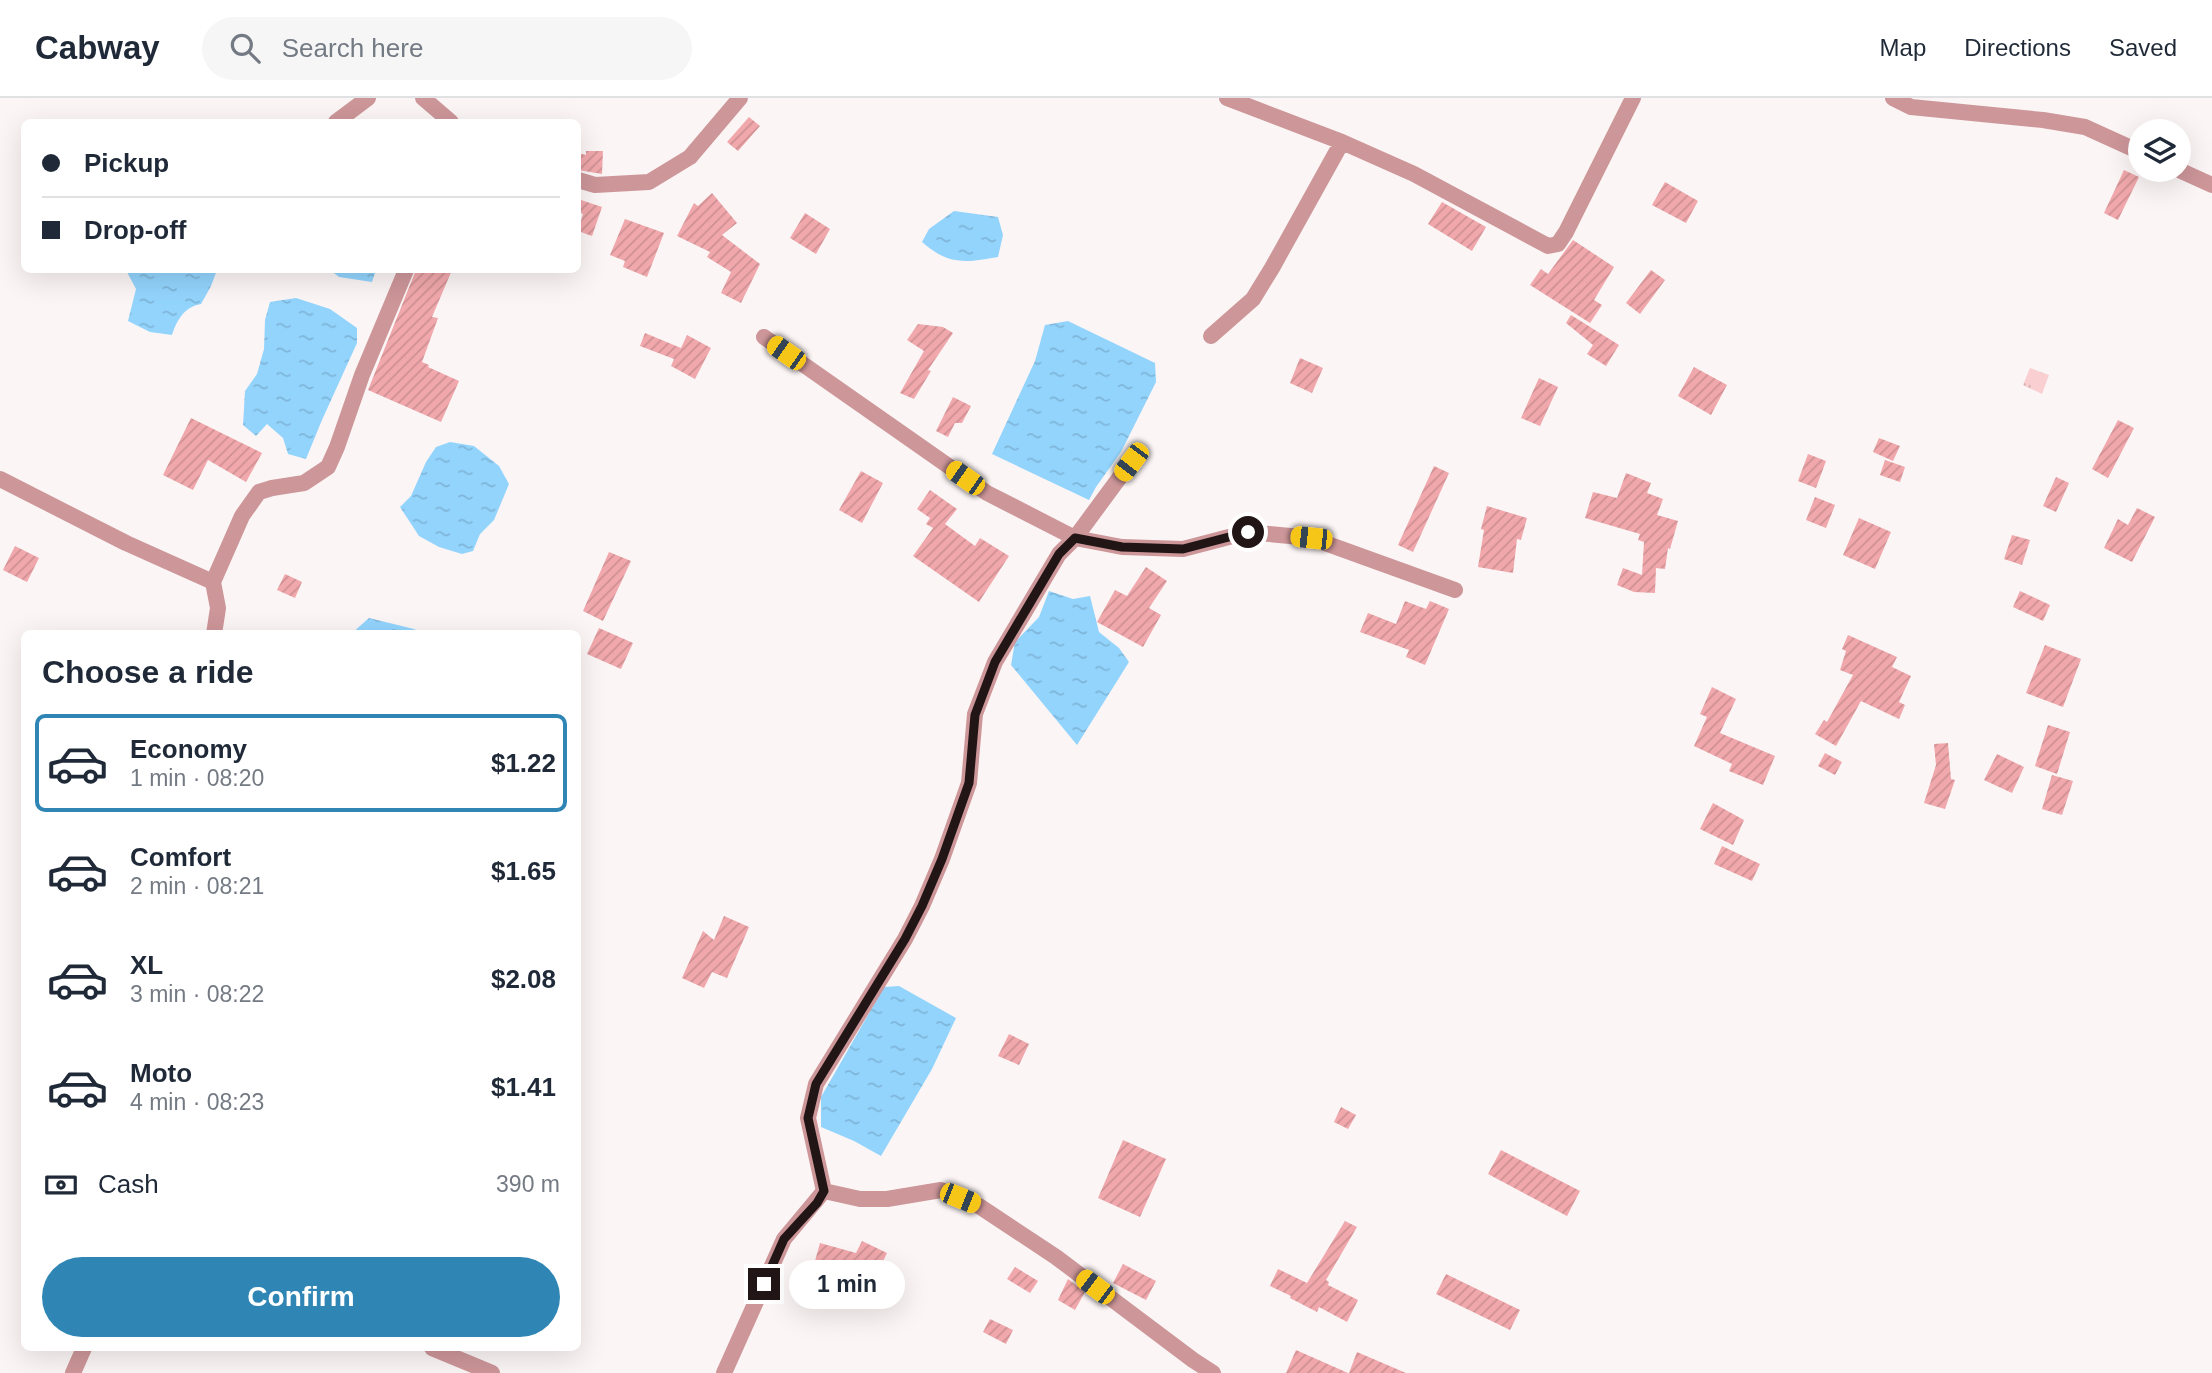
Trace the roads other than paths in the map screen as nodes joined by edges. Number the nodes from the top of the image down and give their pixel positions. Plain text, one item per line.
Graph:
1 (368, 98) edge
2 (423, 98) edge
3 (740, 98) edge
4 (1227, 98) edge
5 (1633, 98) edge
6 (1893, 98) edge
7 (340, 119) edge
8 (448, 119) edge
9 (1342, 142) junction
10 (2128, 147) edge
11 (2191, 175) edge
12 (581, 181) edge
13 (2212, 185) edge
14 (405, 273) edge
15 (764, 337) dead end
16 (1211, 337) dead end
17 (1131, 462) dead end
18 (0, 480) edge
19 (1075, 538) junction
20 (213, 582) junction
21 (1455, 590) dead end
22 (215, 630) edge
23 (824, 1191) junction
24 (83, 1351) edge
25 (439, 1351) edge
26 (73, 1373) edge
27 (492, 1373) edge
28 (724, 1373) edge
29 (1213, 1373) edge

1 - 7 street
2 - 8 street
3 - 12 street
4 - 9 street
5 - 9 street
6 - 10 street
9 - 16 street
11 - 13 street
14 - 20 street
15 - 19 street
17 - 19 street
18 - 20 street
19 - 21 street
19 - 23 street
20 - 22 street
23 - 28 street
23 - 29 street
24 - 26 street
25 - 27 street

